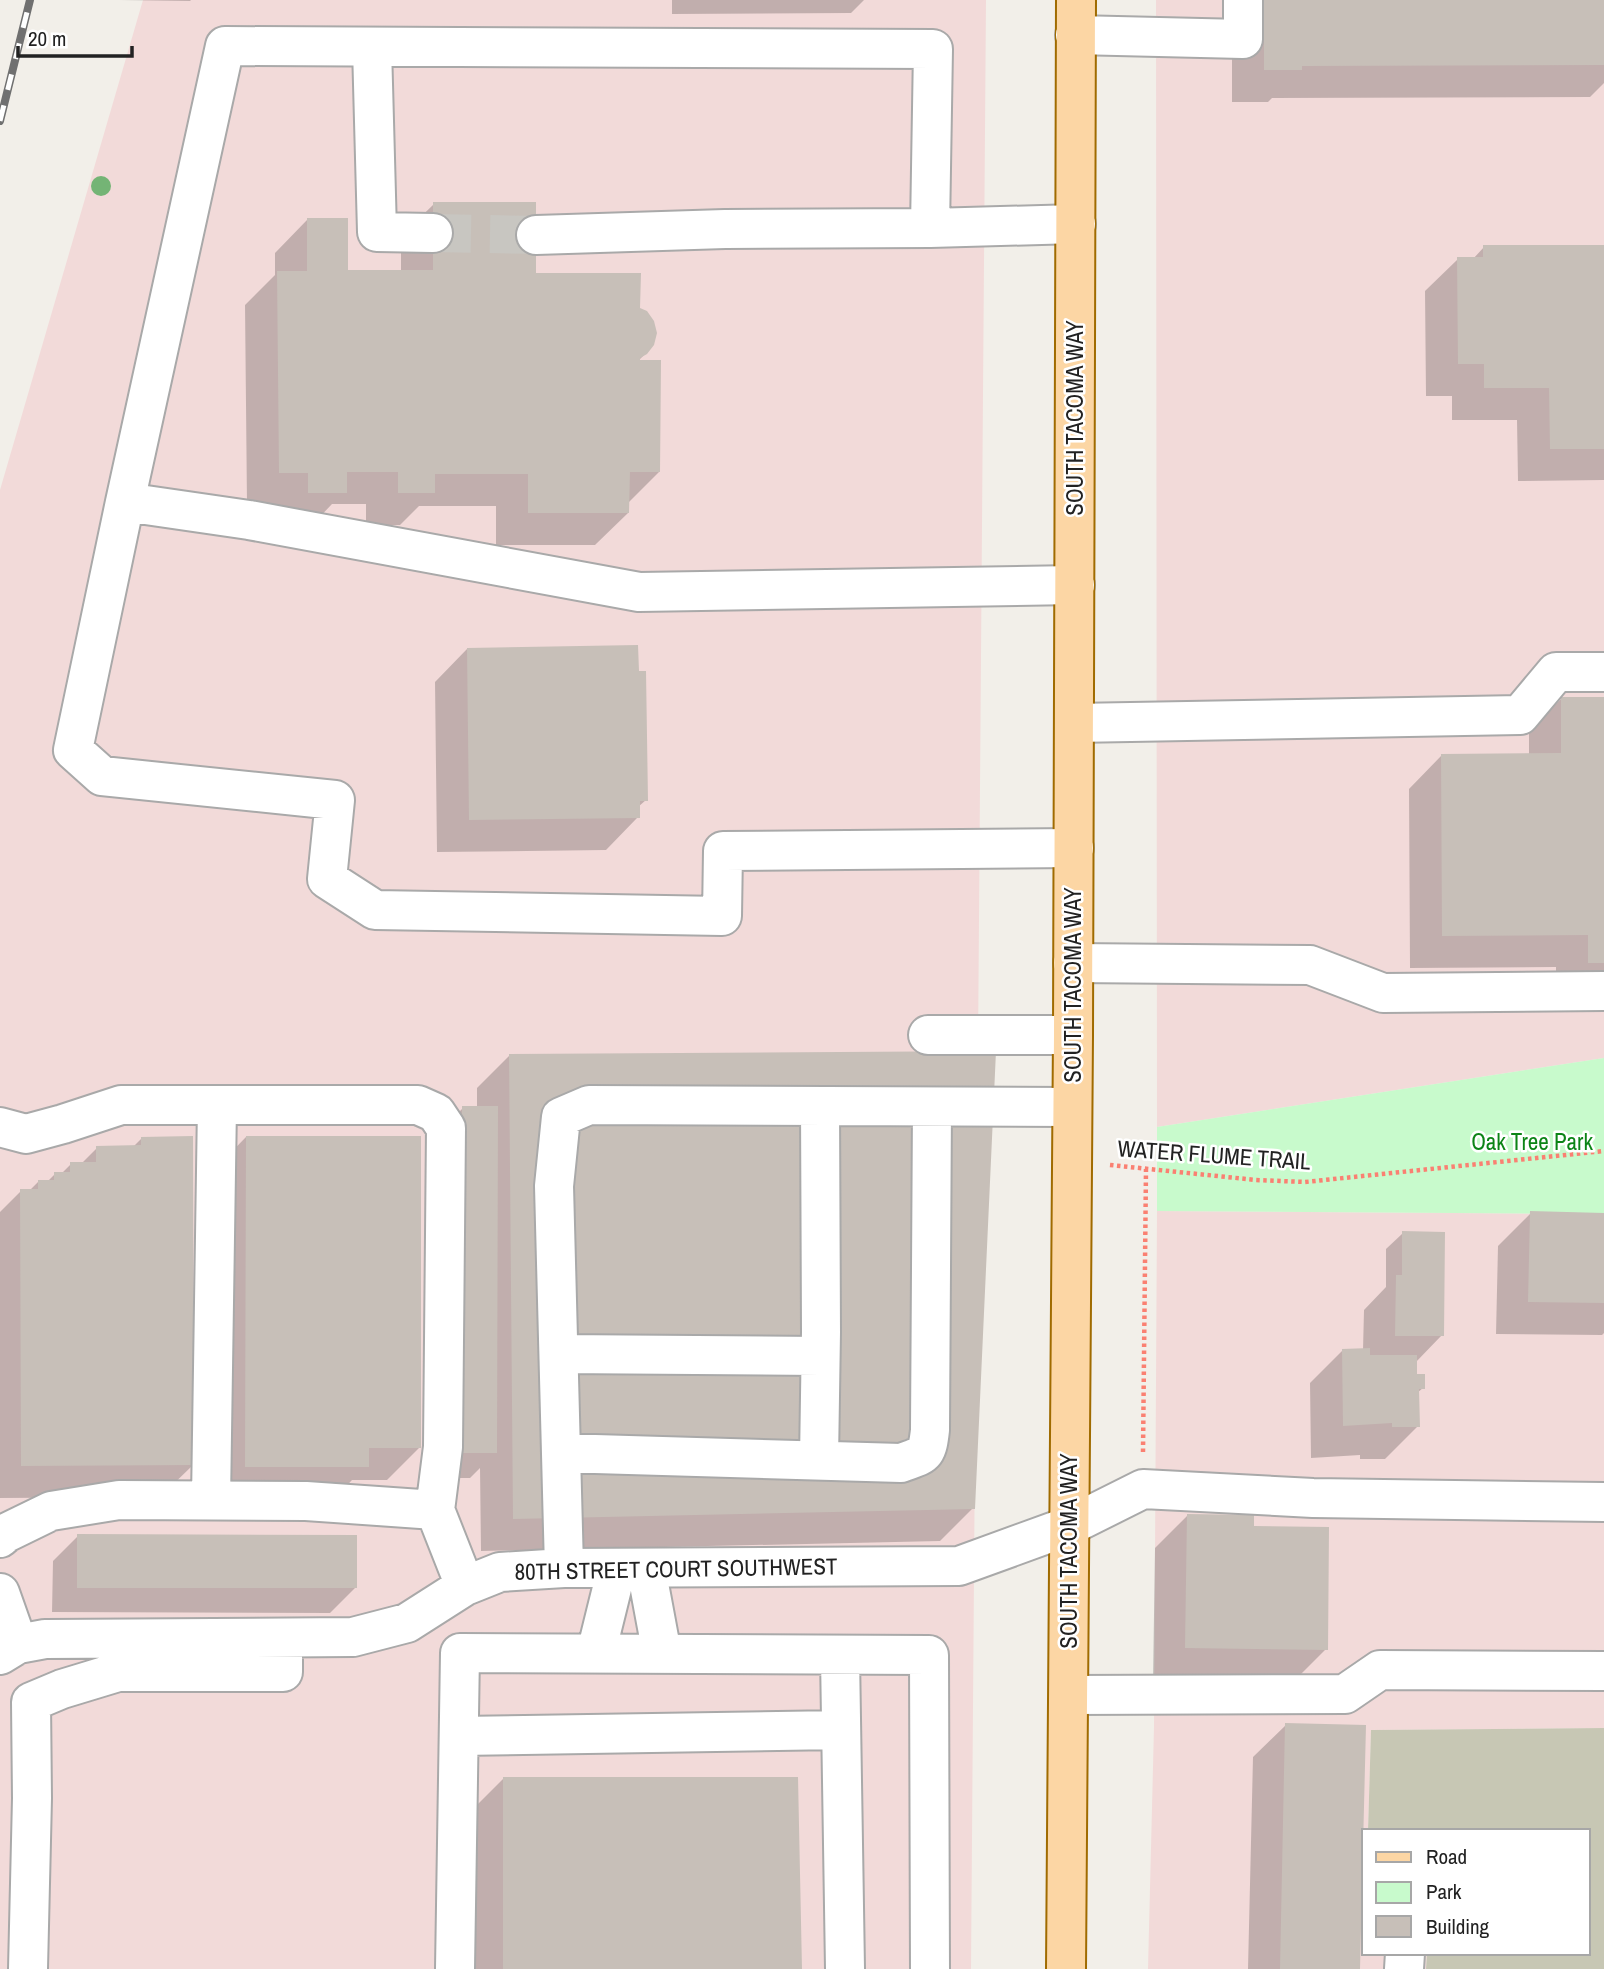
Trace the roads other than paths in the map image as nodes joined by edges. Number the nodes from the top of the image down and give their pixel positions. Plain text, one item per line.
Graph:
1 (1242, 0) edge
2 (1076, 17) edge
3 (372, 47) junction
4 (1076, 224) junction
5 (930, 228) junction
6 (433, 233) tunnel mouth
7 (536, 235) tunnel mouth
8 (125, 502) junction
9 (1075, 585) junction
10 (1604, 672) edge
11 (1074, 723) junction
12 (1073, 848) junction
13 (1073, 963) junction
14 (1604, 991) edge
15 (928, 1035) dead end
16 (1073, 1035) junction
17 (217, 1105) junction
18 (820, 1106) junction
19 (932, 1107) junction
20 (1072, 1107) junction
21 (0, 1127) edge
22 (559, 1354) junction
23 (820, 1356) junction
24 (561, 1453) junction
25 (820, 1460) junction
26 (211, 1500) junction
27 (1604, 1502) edge
28 (435, 1510) junction
29 (1069, 1526) junction
30 (0, 1538) edge
31 (564, 1568) junction
32 (632, 1568) junction
33 (465, 1586) junction
34 (0, 1593) edge
35 (9, 1649) edge
36 (596, 1653) junction
37 (662, 1654) junction
38 (117, 1656) junction
39 (840, 1656) junction
40 (1604, 1671) edge
41 (1069, 1695) junction
42 (840, 1730) junction
43 (459, 1736) junction
44 (28, 1969) edge
45 (455, 1969) edge
46 (845, 1969) edge
47 (930, 1969) edge
48 (1066, 1969) edge

1 - 2 street
2 - 4 main road, SOUTH TACOMA WAY
3 - 5 street
3 - 6 street
3 - 8 street
4 - 5 street
4 - 9 main road, SOUTH TACOMA WAY
5 - 7 street
8 - 9 street
8 - 12 street
9 - 11 main road, SOUTH TACOMA WAY
10 - 11 street
11 - 12 main road, SOUTH TACOMA WAY
12 - 13 main road, SOUTH TACOMA WAY
13 - 14 street
13 - 16 main road, SOUTH TACOMA WAY
15 - 16 street
16 - 20 main road, SOUTH TACOMA WAY
17 - 21 street
17 - 26 street
17 - 28 street
18 - 19 street
18 - 22 street
18 - 23 street
19 - 20 street
19 - 25 street
20 - 29 main road, SOUTH TACOMA WAY
22 - 23 street
22 - 24 street
23 - 25 street
24 - 25 street
24 - 31 street
26 - 28 street
26 - 30 street
27 - 29 street, 80TH STREET COURT SOUTHWEST
28 - 33 street
29 - 32 street, 80TH STREET COURT SOUTHWEST
29 - 41 main road, SOUTH TACOMA WAY
31 - 32 street, 80TH STREET COURT SOUTHWEST
31 - 33 street, 80TH STREET COURT SOUTHWEST
32 - 36 street
32 - 37 street
33 - 38 street, 80TH STREET COURT SOUTHWEST
34 - 35 street
35 - 38 street, 80TH STREET COURT SOUTHWEST
36 - 37 street
36 - 43 street
37 - 39 street
38 - 44 street
39 - 42 street
39 - 47 street
40 - 41 street
41 - 48 main road, SOUTH TACOMA WAY
42 - 43 street
42 - 46 street
43 - 45 street

